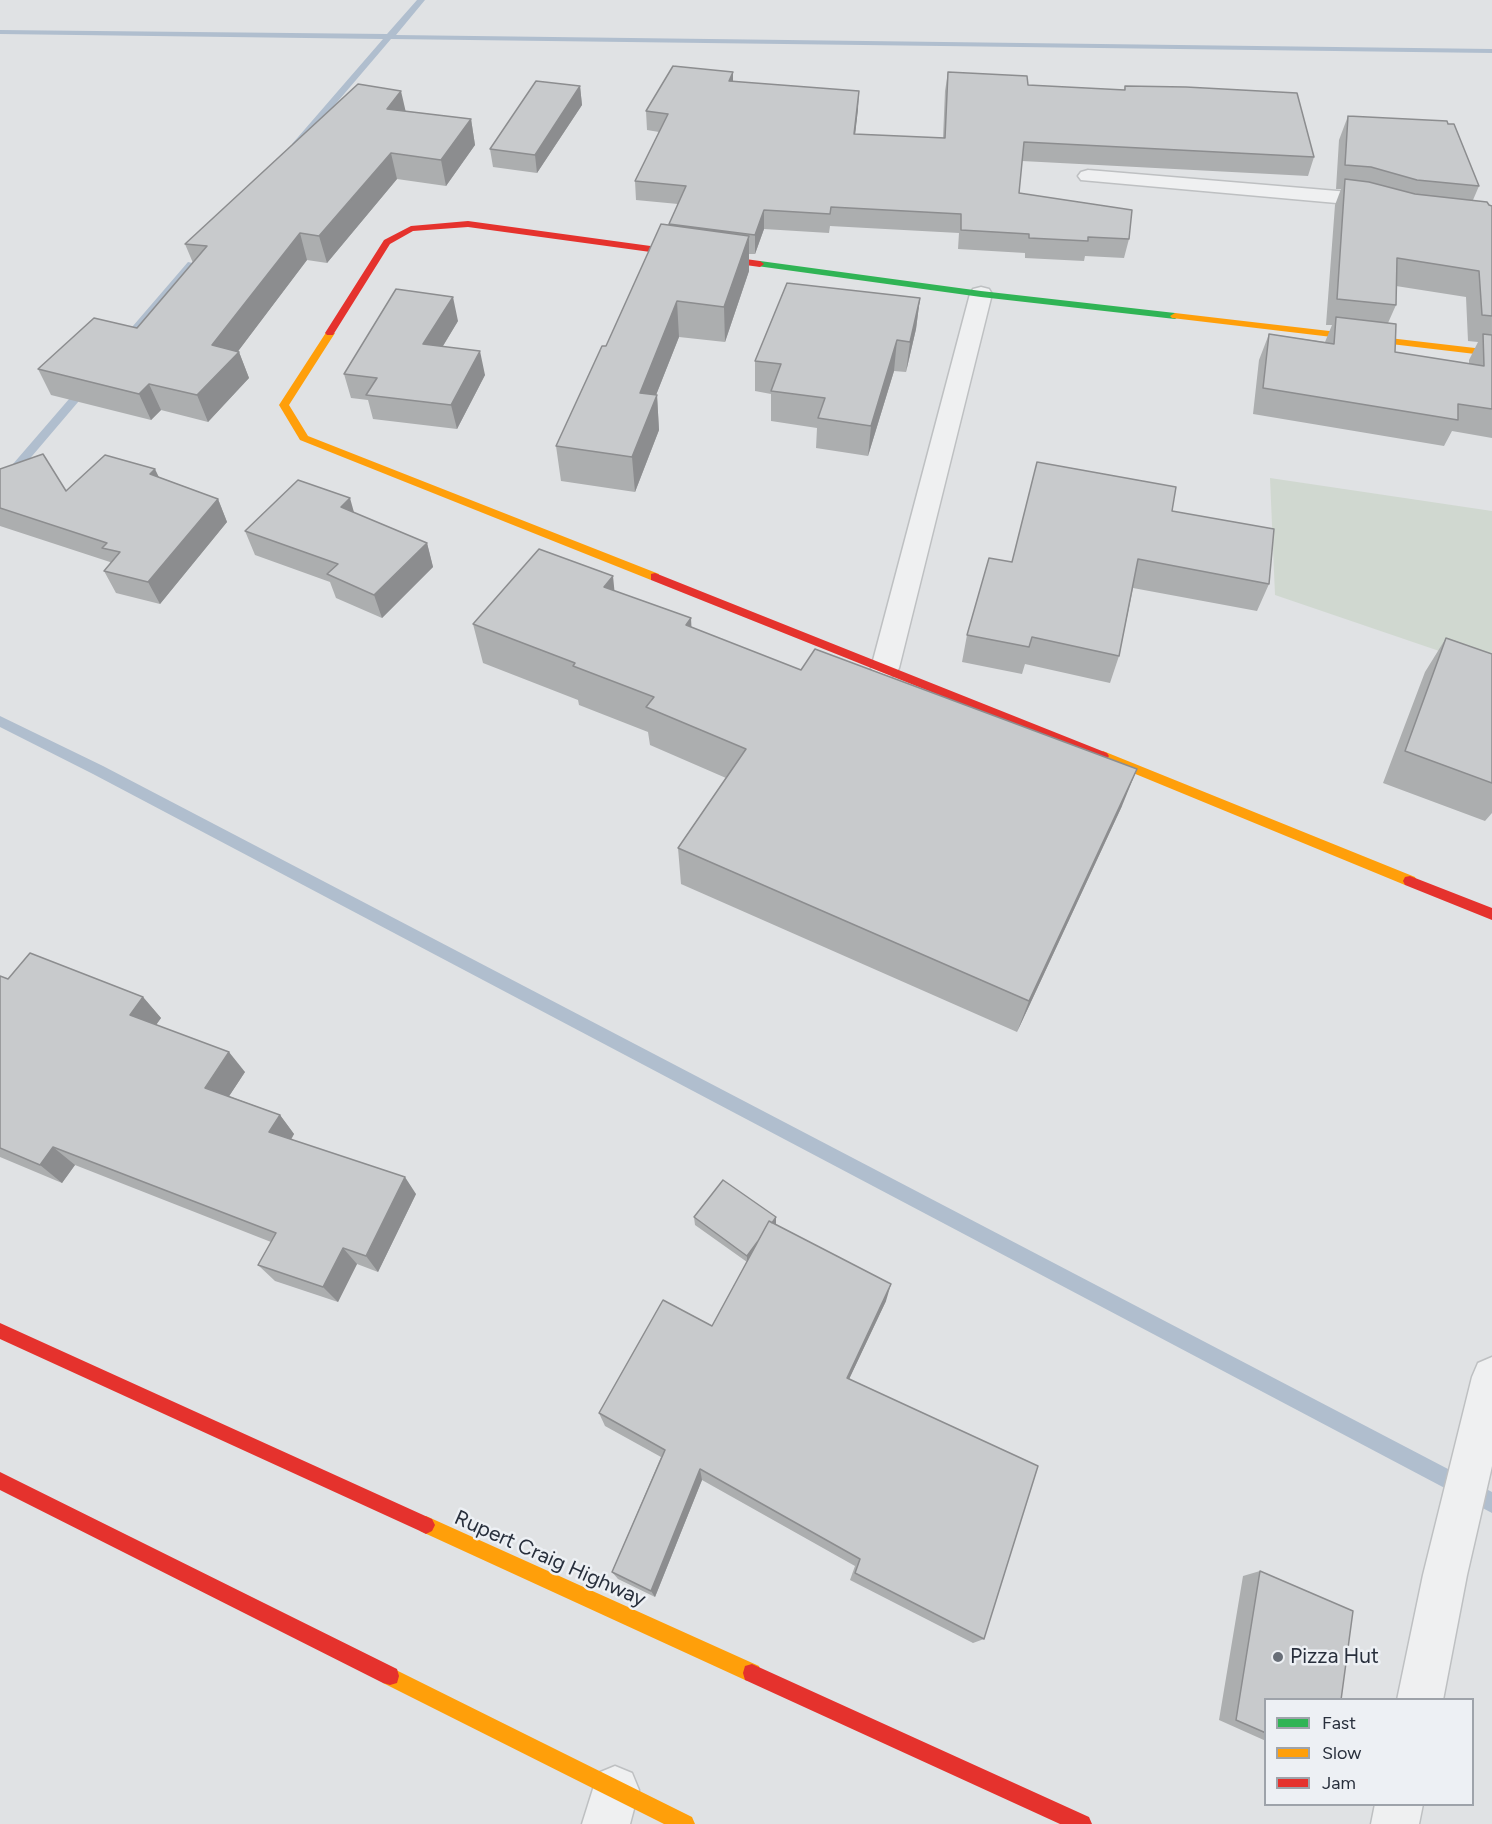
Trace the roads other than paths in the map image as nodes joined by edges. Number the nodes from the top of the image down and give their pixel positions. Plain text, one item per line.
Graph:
1 (1088, 176) dead end
2 (1404, 212) edge
3 (981, 294) junction
4 (1492, 353) edge
5 (885, 668) junction
6 (1492, 915) edge
7 (0, 1331) edge
8 (1490, 1388) edge
9 (0, 1481) edge
10 (1420, 1698) edge
11 (1399, 1806) edge
12 (610, 1807) edge
13 (685, 1824) edge
14 (1082, 1824) edge
15 (1395, 1824) edge

1 - 2 street
3 - 4 street
3 - 5 street
3 - 5 street
5 - 6 street
7 - 14 street, Rupert Craig Highway
8 - 10 street
9 - 12 street
11 - 15 street
12 - 13 street

